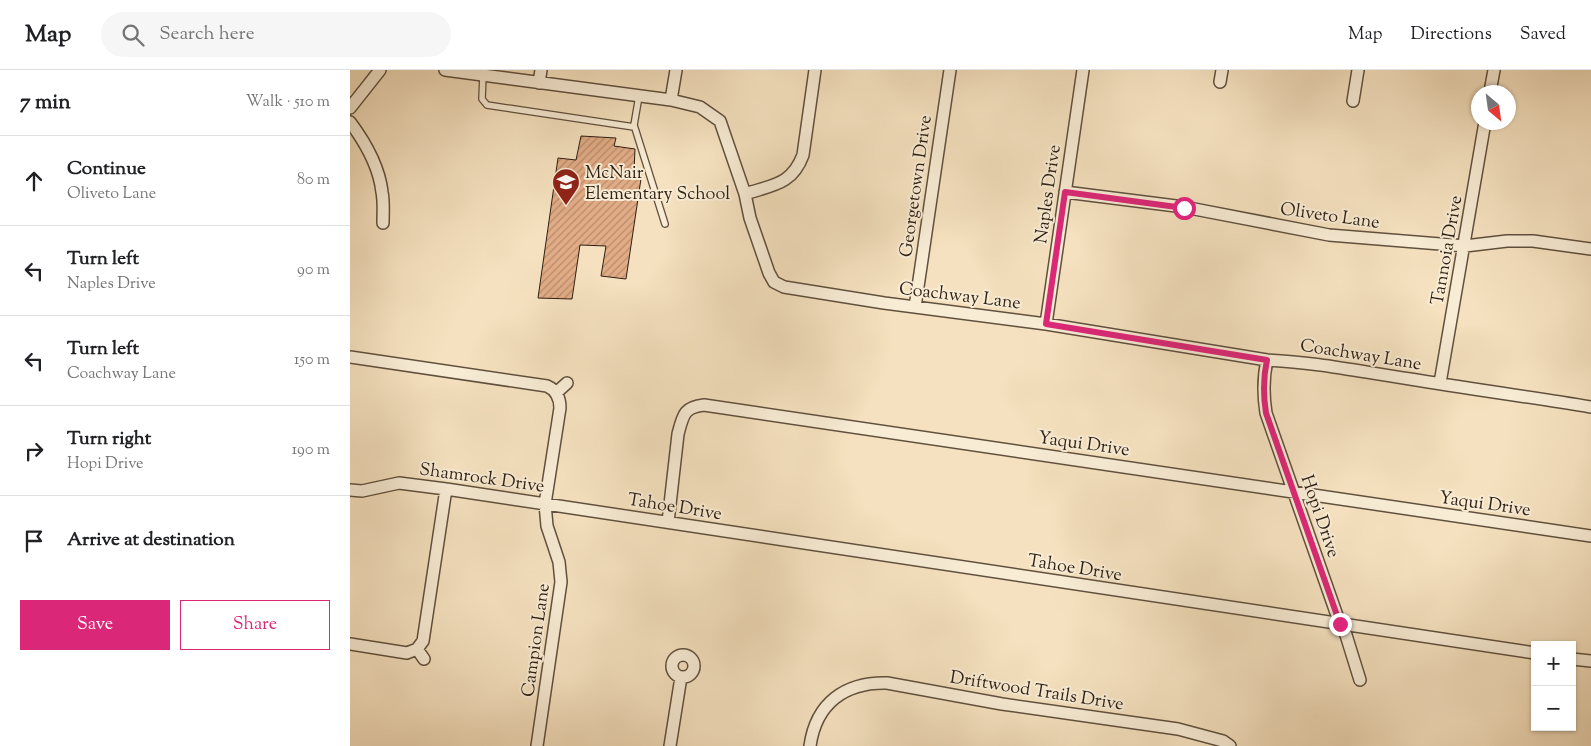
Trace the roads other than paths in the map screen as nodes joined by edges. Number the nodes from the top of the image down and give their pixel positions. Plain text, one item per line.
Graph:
1 (380, 70) edge
2 (445, 70) edge
3 (541, 70) edge
4 (676, 70) edge
5 (815, 70) edge
6 (950, 70) edge
7 (1083, 70) edge
8 (1222, 70) edge
9 (1358, 70) edge
10 (1494, 70) edge
11 (483, 75) junction
12 (1220, 82) dead end
13 (539, 83) junction
14 (1491, 85) edge
15 (639, 96) junction
16 (671, 100) junction
17 (1353, 101) dead end
18 (350, 108) edge
19 (350, 122) edge
20 (634, 126) junction
21 (1484, 130) edge
22 (1065, 192) junction
23 (745, 194) junction
24 (383, 223) dead end
25 (665, 224) dead end
26 (1465, 246) junction
27 (1591, 249) edge
28 (915, 307) junction
29 (1046, 324) junction
30 (350, 357) edge
31 (1267, 360) junction
32 (567, 383) dead end
33 (1440, 383) junction
34 (556, 393) junction
35 (1591, 406) edge
36 (446, 489) junction
37 (350, 490) edge
38 (1294, 492) junction
39 (545, 504) junction
40 (610, 513) joint
41 (668, 522) junction
42 (1591, 536) edge
43 (1340, 624) junction
44 (350, 644) edge
45 (417, 649) junction
46 (1531, 652) edge
47 (424, 659) dead end
48 (1576, 660) edge
49 (1591, 662) edge
50 (681, 677) dead end
51 (1360, 680) dead end
52 (537, 746) edge
53 (670, 746) edge
54 (810, 746) edge
55 (1230, 746) edge

1 - 18 street
2 - 11 street, Coachway Lane
3 - 13 street
4 - 16 street
5 - 23 street
6 - 28 street, Georgetown Drive
7 - 22 street, Naples Drive
8 - 12 street
9 - 17 street
10 - 14 street
11 - 13 street, Coachway Lane
11 - 20 lane
13 - 15 street, Coachway Lane
15 - 16 street, Coachway Lane
15 - 20 lane
16 - 23 street, Coachway Lane
19 - 24 street
20 - 25 lane
21 - 26 street, Tannoia Drive
22 - 26 street, Oliveto Lane
22 - 29 street, Naples Drive
23 - 28 street, Coachway Lane
26 - 27 street, Oliveto Lane
26 - 33 street, Tannoia Drive
28 - 29 street, Coachway Lane
29 - 31 street, Coachway Lane
30 - 34 street
31 - 33 street, Coachway Lane
31 - 38 street, Hopi Drive
32 - 34 street
33 - 35 street, Coachway Lane
34 - 39 street, Campion Lane
36 - 37 street, Shamrock Drive
36 - 39 street, Shamrock Drive
36 - 45 street
38 - 41 street, Yaqui Drive
38 - 42 street, Yaqui Drive
38 - 43 street, Hopi Drive
39 - 40 street, Shamrock Drive
39 - 52 street, Campion Lane
40 - 41 street, Tahoe Drive
41 - 43 street, Tahoe Drive
43 - 46 street, Tahoe Drive
43 - 51 street, Hopi Drive
44 - 45 street
45 - 47 street
48 - 49 street
50 - 53 street
54 - 55 street, Driftwood Trails Drive

